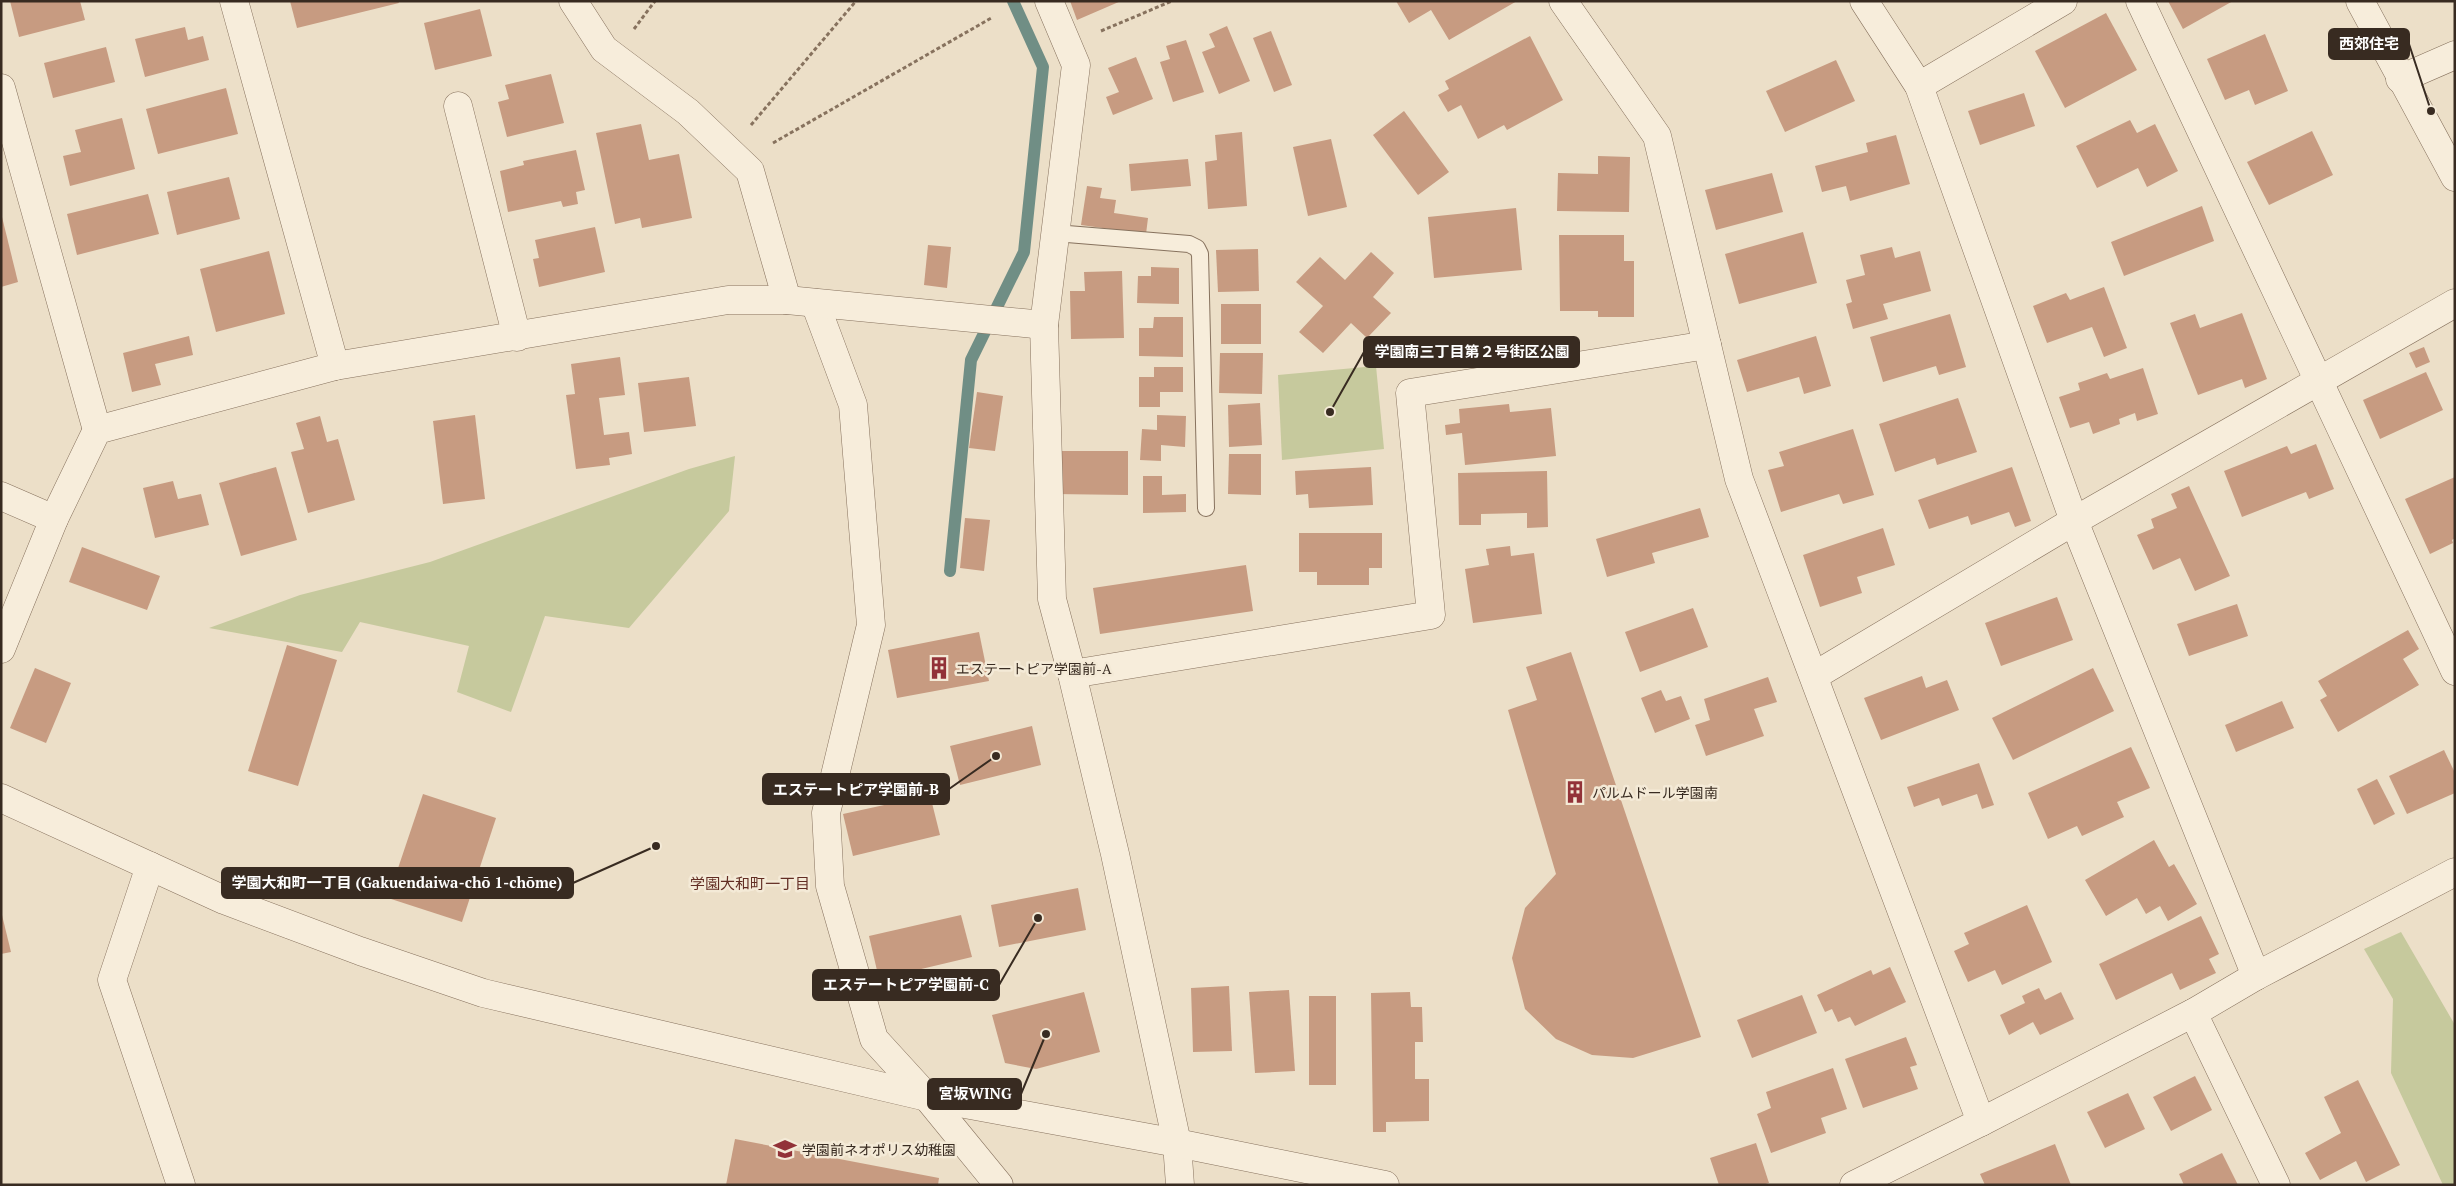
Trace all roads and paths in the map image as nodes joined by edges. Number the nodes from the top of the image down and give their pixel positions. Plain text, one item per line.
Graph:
1 (234, 1) edge
2 (573, 1) edge
3 (856, 1) edge
4 (1049, 1) edge
5 (1172, 1) edge
6 (1563, 1) edge
7 (1864, 1) edge
8 (2063, 1) edge
9 (2140, 1) edge
10 (2360, 1) edge
11 (994, 17) dead end
12 (1067, 44) junction
13 (2455, 55) edge
14 (2400, 79) junction
15 (1919, 86) junction
16 (1, 88) edge
17 (458, 106) dead end
18 (735, 156) junction
19 (2455, 177) edge
20 (1055, 233) junction
21 (787, 300) junction
22 (815, 303) junction
23 (2455, 303) edge
24 (1044, 325) junction
25 (517, 337) junction
26 (1707, 345) junction
27 (335, 366) junction
28 (2319, 381) junction
29 (97, 430) junction
30 (1, 496) edge
31 (1206, 508) dead end
32 (54, 519) junction
33 (2074, 521) junction
34 (1, 649) edge
35 (2455, 671) edge
36 (1072, 674) junction
37 (1814, 676) junction
38 (1, 798) edge
39 (150, 866) junction
40 (2455, 872) edge
41 (2256, 976) junction
42 (2193, 1013) junction
43 (927, 1097) junction
44 (1981, 1122) junction
45 (1177, 1143) junction
46 (181, 1185) edge
47 (999, 1185) edge
48 (1180, 1185) edge
49 (1386, 1185) edge
50 (1854, 1185) edge
51 (2276, 1185) edge

1 - 27 street
2 - 18 street
3 - 18 path
4 - 12 street
5 - 12 path
6 - 26 street
7 - 15 street
8 - 15 street
9 - 28 street
10 - 14 street
11 - 18 path
12 - 20 street
13 - 14 street
14 - 19 street
15 - 33 street
16 - 29 street
17 - 25 street
18 - 21 street
20 - 24 street
20 - 31 lane
21 - 22 street
21 - 25 street
22 - 24 street
22 - 43 street
23 - 28 street
24 - 36 street
25 - 27 street
26 - 36 street
26 - 37 street
27 - 29 street
28 - 33 street
28 - 35 street
29 - 32 street
30 - 32 street
32 - 34 street
33 - 37 street
33 - 41 street
36 - 45 street
37 - 44 street
38 - 39 street
39 - 43 street
39 - 46 street
40 - 41 street
41 - 42 street
42 - 44 street
42 - 51 street
43 - 45 street
43 - 47 street
44 - 50 street
45 - 48 street
45 - 49 street

